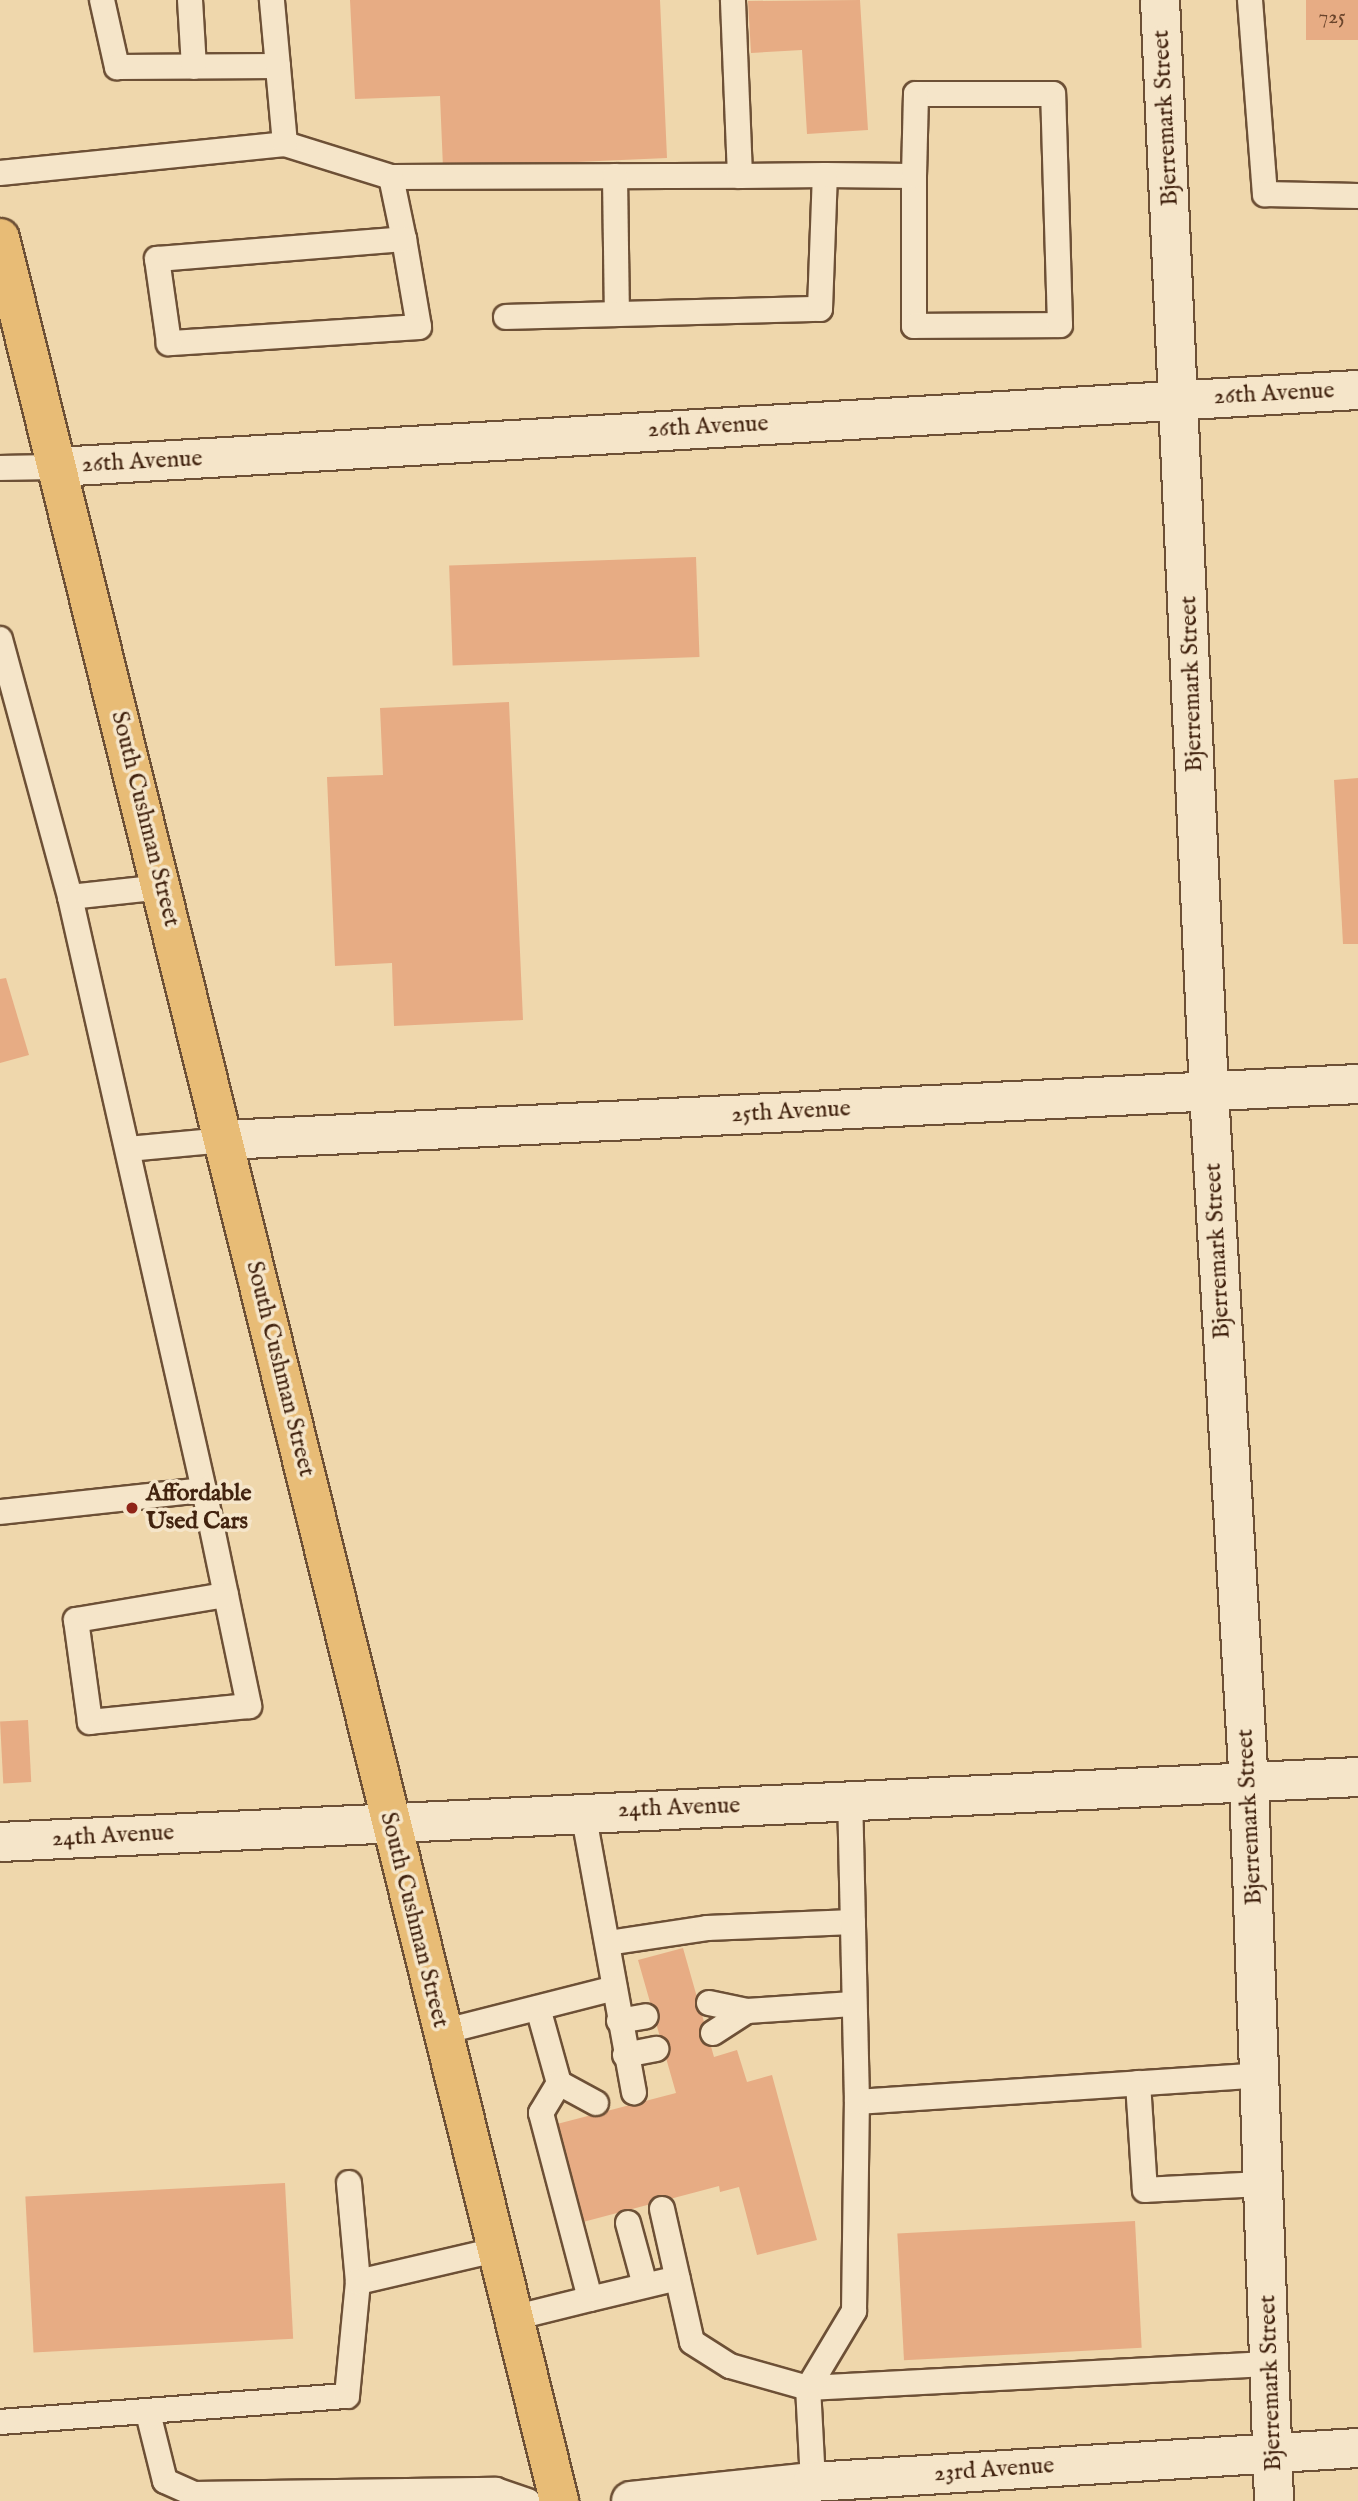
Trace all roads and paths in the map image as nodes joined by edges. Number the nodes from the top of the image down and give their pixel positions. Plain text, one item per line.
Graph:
1 (102, 0) edge
2 (190, 0) edge
3 (272, 0) edge
4 (733, 0) edge
5 (1160, 0) edge
6 (1250, 0) edge
7 (278, 66) junction
8 (194, 67) junction
9 (285, 144) junction
10 (0, 173) edge
11 (825, 175) junction
12 (615, 176) junction
13 (740, 176) junction
14 (914, 176) junction
15 (391, 177) junction
16 (1358, 196) edge
17 (0, 238) edge
18 (404, 239) junction
19 (617, 314) junction
20 (506, 317) dead end
21 (1358, 390) edge
22 (1180, 399) junction
23 (57, 467) junction
24 (0, 468) edge
25 (0, 639) edge
26 (162, 887) junction
27 (70, 897) junction
28 (1358, 1084) edge
29 (1209, 1092) junction
30 (225, 1140) junction
31 (128, 1149) junction
32 (204, 1490) junction
33 (0, 1512) edge
34 (226, 1595) junction
35 (1358, 1777) edge
36 (1249, 1785) junction
37 (850, 1802) junction
38 (583, 1812) junction
39 (389, 1820) junction
40 (0, 1842) edge
41 (853, 1922) junction
42 (608, 1943) junction
43 (614, 1988) junction
44 (709, 2003) dead end
45 (853, 2004) junction
46 (538, 2008) junction
47 (747, 2011) junction
48 (646, 2016) dead end
49 (619, 2021) junction
50 (442, 2032) junction
51 (713, 2033) dead end
52 (656, 2049) dead end
53 (625, 2056) junction
54 (1260, 2075) junction
55 (559, 2082) junction
56 (1138, 2083) junction
57 (634, 2092) dead end
58 (858, 2102) junction
59 (596, 2104) dead end
60 (349, 2183) dead end
61 (1265, 2184) junction
62 (662, 2208) dead end
63 (628, 2223) dead end
64 (496, 2250) junction
65 (678, 2278) junction
66 (358, 2282) junction
67 (645, 2286) junction
68 (590, 2300) junction
69 (513, 2318) junction
70 (1272, 2364) junction
71 (808, 2388) junction
72 (148, 2413) junction
73 (0, 2422) edge
74 (1358, 2448) edge
75 (1275, 2452) junction
76 (813, 2482) junction
77 (528, 2501) edge
78 (559, 2501) edge
79 (631, 2501) edge
80 (1274, 2501) edge

1 - 8 lane
2 - 8 lane
3 - 7 lane
4 - 13 lane
5 - 22 street, Bjerremark Street
6 - 16 lane
7 - 8 lane
7 - 9 lane
9 - 10 lane
9 - 15 lane
11 - 13 lane
11 - 14 lane
11 - 19 lane
12 - 13 lane
12 - 15 lane
12 - 19 lane
14 - 14 lane
15 - 18 lane
17 - 23 main road, South Cushman Street
18 - 18 lane
19 - 20 lane
21 - 22 street, 26th Avenue
22 - 23 street, 26th Avenue
22 - 29 street, Bjerremark Street
23 - 24 lane
23 - 26 main road, South Cushman Street
25 - 27 lane
26 - 27 lane
26 - 30 main road, South Cushman Street
27 - 31 lane
28 - 29 street, 25th Avenue
29 - 30 street, 25th Avenue
29 - 36 street, Bjerremark Street
30 - 31 lane
30 - 39 main road, South Cushman Street
31 - 32 lane
32 - 33 lane
32 - 34 lane
34 - 34 lane
35 - 36 street, 24th Avenue
36 - 37 street, 24th Avenue
36 - 54 street, Bjerremark Street
37 - 38 street, 24th Avenue
37 - 41 lane
38 - 39 street, 24th Avenue
38 - 42 lane
39 - 40 street, 24th Avenue
39 - 50 main road, South Cushman Street
41 - 42 lane
41 - 45 lane
42 - 43 lane
43 - 46 lane
43 - 49 lane
44 - 47 lane
45 - 47 lane
45 - 58 lane
46 - 50 lane
46 - 55 lane
47 - 51 lane
48 - 49 lane
49 - 53 lane
50 - 64 main road, South Cushman Street
52 - 53 lane
53 - 57 lane
54 - 56 lane
54 - 61 street, Bjerremark Street
55 - 59 lane
55 - 68 lane
56 - 58 lane
56 - 61 lane
58 - 71 lane
60 - 66 lane
61 - 70 street, Bjerremark Street
62 - 65 lane
63 - 67 lane
64 - 66 lane
64 - 69 main road, South Cushman Street
65 - 67 lane
65 - 71 lane
66 - 72 lane
67 - 68 lane
68 - 69 lane
69 - 78 main road, South Cushman Street
70 - 71 lane
70 - 75 street, Bjerremark Street
71 - 76 lane
72 - 73 lane
72 - 77 lane
74 - 75 street, 23rd Avenue
75 - 76 street, 23rd Avenue
75 - 80 street, Bjerremark Street
76 - 79 street, 23rd Avenue

